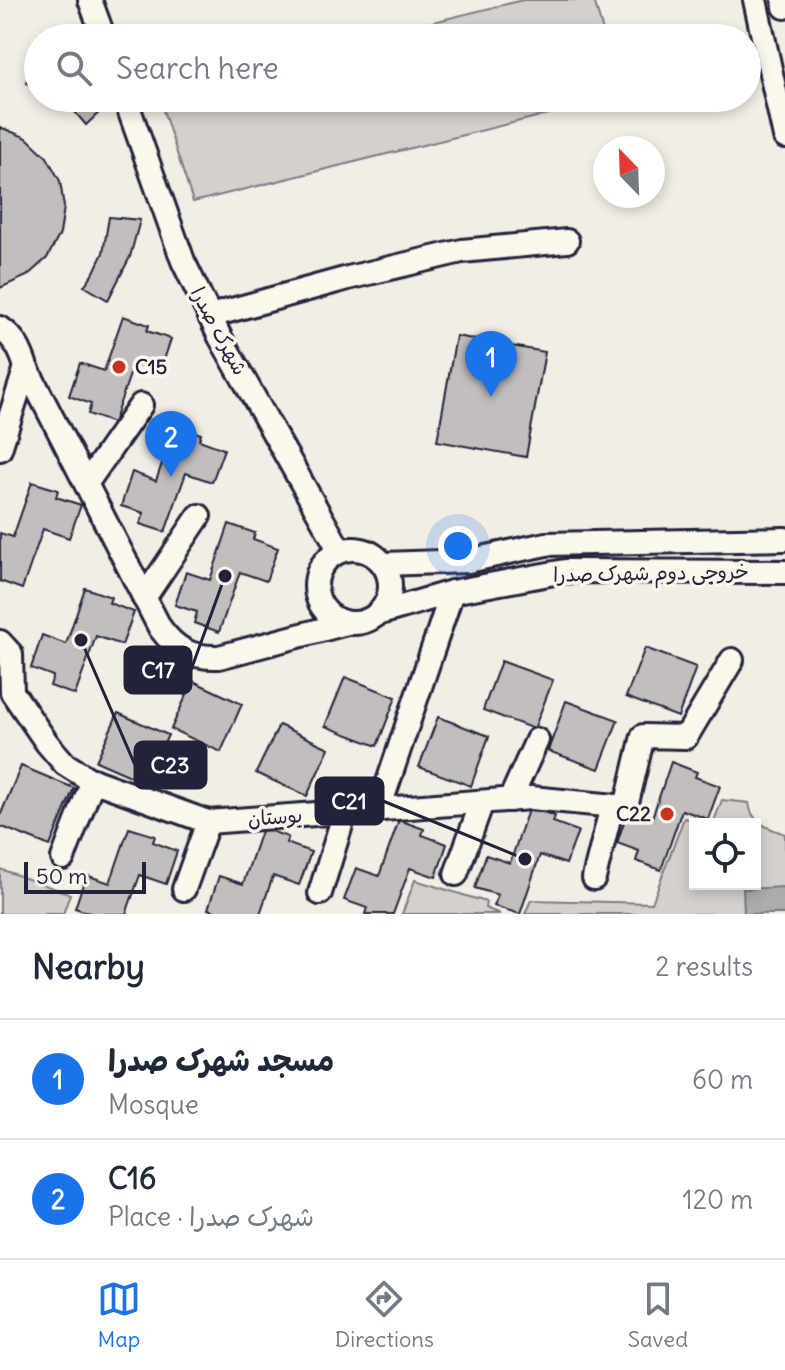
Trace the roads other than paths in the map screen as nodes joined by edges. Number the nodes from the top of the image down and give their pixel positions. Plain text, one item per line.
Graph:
1 (90, 0) edge
2 (755, 0) edge
3 (784, 0) edge
4 (785, 7) edge
5 (99, 24) edge
6 (760, 24) edge
7 (761, 27) edge
8 (130, 112) edge
9 (785, 137) edge
10 (567, 241) dead end
11 (210, 316) junction
12 (0, 328) edge
13 (26, 367) junction
14 (141, 405) dead end
15 (0, 449) edge
16 (86, 484) junction
17 (199, 516) dead end
18 (785, 539) edge
19 (340, 551) junction
20 (384, 564) junction
21 (785, 572) edge
22 (452, 592) junction
23 (144, 598) junction
24 (377, 614) junction
25 (347, 623) junction
26 (0, 642) edge
27 (732, 660) dead end
28 (6, 693) edge
29 (537, 740) dead end
30 (93, 780) junction
31 (510, 800) junction
32 (482, 802) junction
33 (612, 806) junction
34 (379, 809) junction
35 (345, 812) junction
36 (208, 822) junction
37 (63, 858) dead end
38 (456, 874) dead end
39 (594, 878) dead end
40 (184, 889) dead end
41 (320, 893) dead end

1 - 5 street
2 - 6 street
3 - 4 street
7 - 9 street
8 - 11 street, شهرک صدرا
10 - 11 street
11 - 19 street, شهرک صدرا
12 - 13 street
13 - 15 street
13 - 16 street
14 - 16 street
16 - 23 street
17 - 23 street
18 - 20 street
19 - 20 street
19 - 25 street
20 - 24 street
21 - 22 street, خروجی دوم شهرک صدرا
22 - 24 street, خروجی دوم شهرک صدرا
22 - 34 street
23 - 25 street
24 - 25 street
26 - 28 street, بوستان
27 - 33 street
28 - 30 street, بوستان
29 - 31 street
30 - 36 street, بوستان
30 - 37 street
31 - 32 street, بوستان
31 - 33 street, بوستان
32 - 34 street, بوستان
32 - 38 street
33 - 39 street
34 - 35 street, بوستان
35 - 36 street, بوستان
35 - 41 street
36 - 40 street

